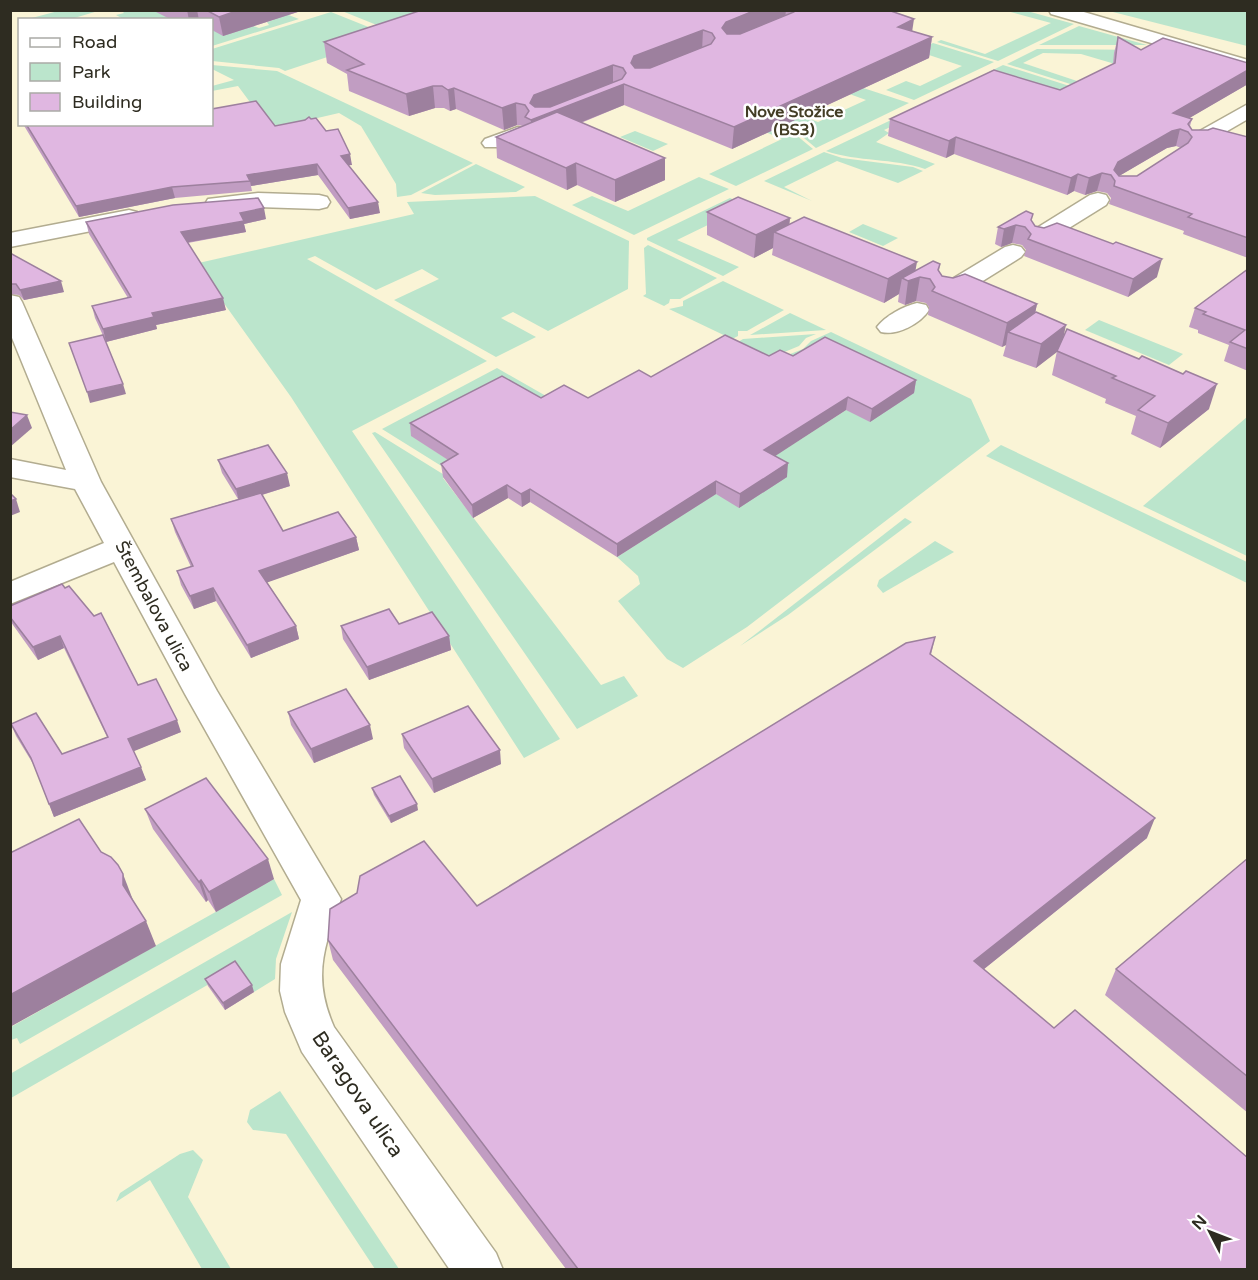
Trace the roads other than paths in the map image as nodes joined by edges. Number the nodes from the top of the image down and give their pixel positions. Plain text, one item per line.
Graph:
1 (1058, 10) edge
2 (1248, 66) edge
3 (1248, 110) edge
4 (518, 133) edge
5 (1196, 141) edge
6 (492, 143) dead end
7 (1098, 200) edge
8 (319, 202) dead end
9 (192, 206) edge
10 (150, 213) edge
11 (1041, 236) edge
12 (10, 240) edge
13 (1013, 252) edge
14 (948, 292) edge
15 (10, 302) edge
16 (917, 310) edge
17 (890, 327) dead end
18 (10, 468) edge
19 (86, 482) junction
20 (123, 547) junction
21 (10, 594) edge
22 (321, 899) joint
23 (479, 1269) edge

1 - 2 street
3 - 5 street
4 - 6 street
7 - 11 street
8 - 9 street
10 - 12 street
13 - 14 street
15 - 19 street, Štembalova ulica
16 - 17 street
18 - 19 street
19 - 20 street, Štembalova ulica
20 - 21 street
20 - 22 street, Štembalova ulica
22 - 23 street, Baragova ulica

